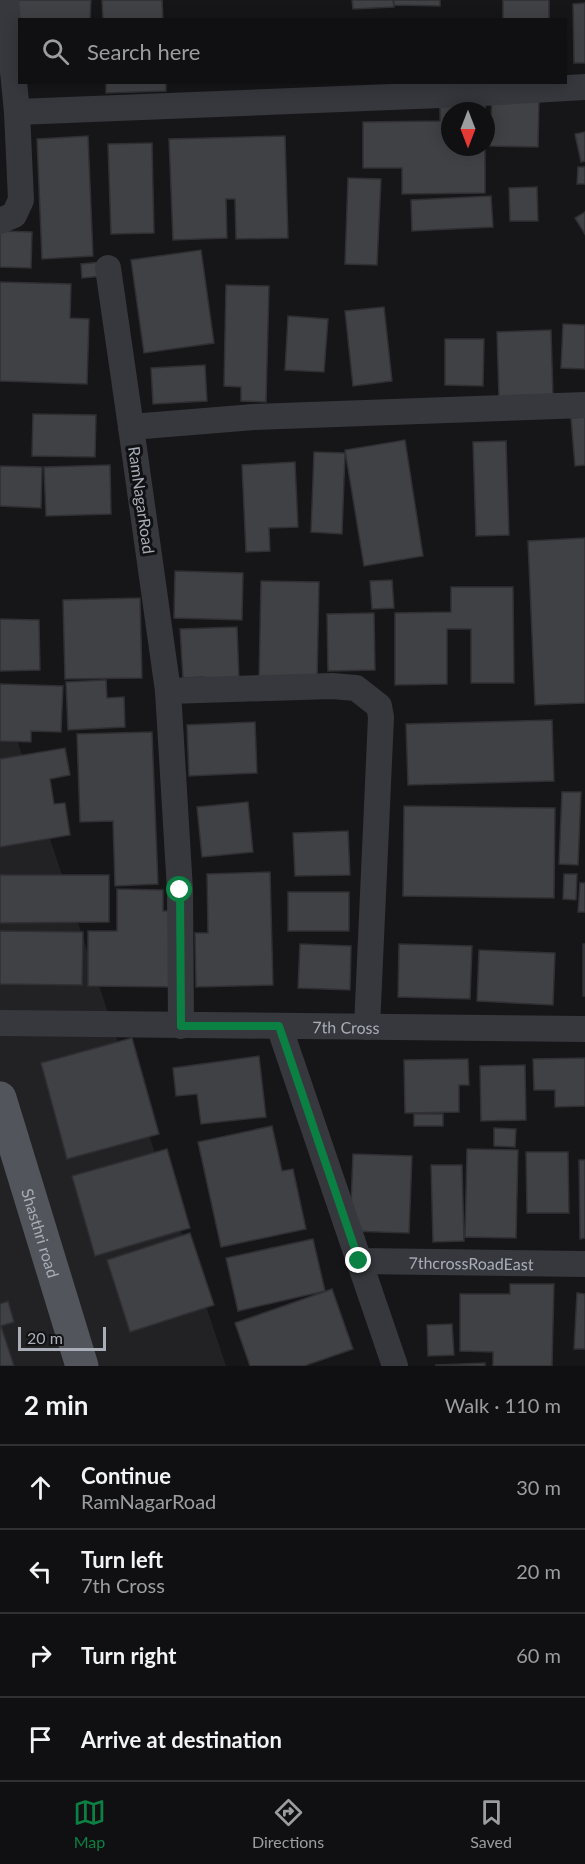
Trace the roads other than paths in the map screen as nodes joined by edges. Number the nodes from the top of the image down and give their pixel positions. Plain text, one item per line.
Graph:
1 (6, 0) edge
2 (585, 87) edge
3 (18, 112) junction
4 (0, 221) edge
5 (108, 268) dead end
6 (585, 405) edge
7 (131, 427) junction
8 (168, 691) junction
9 (0, 1023) edge
10 (181, 1026) junction
11 (279, 1026) junction
12 (367, 1027) junction
13 (585, 1029) edge
14 (0, 1098) edge
15 (359, 1261) junction
16 (585, 1264) edge
17 (82, 1366) edge
18 (395, 1366) edge

1 - 3 street
2 - 3 street
3 - 4 street
5 - 7 street
6 - 7 street, RamNagarRoad
7 - 8 street, RamNagarRoad
8 - 10 street, RamNagarRoad
8 - 12 street
9 - 10 street, 7th Cross
10 - 11 street, 7th Cross
11 - 12 street, 7th Cross
11 - 15 street
12 - 13 street, 7th Cross
14 - 17 main road, Shasthri road
15 - 16 street, 7thcrossRoadEast
15 - 18 street

